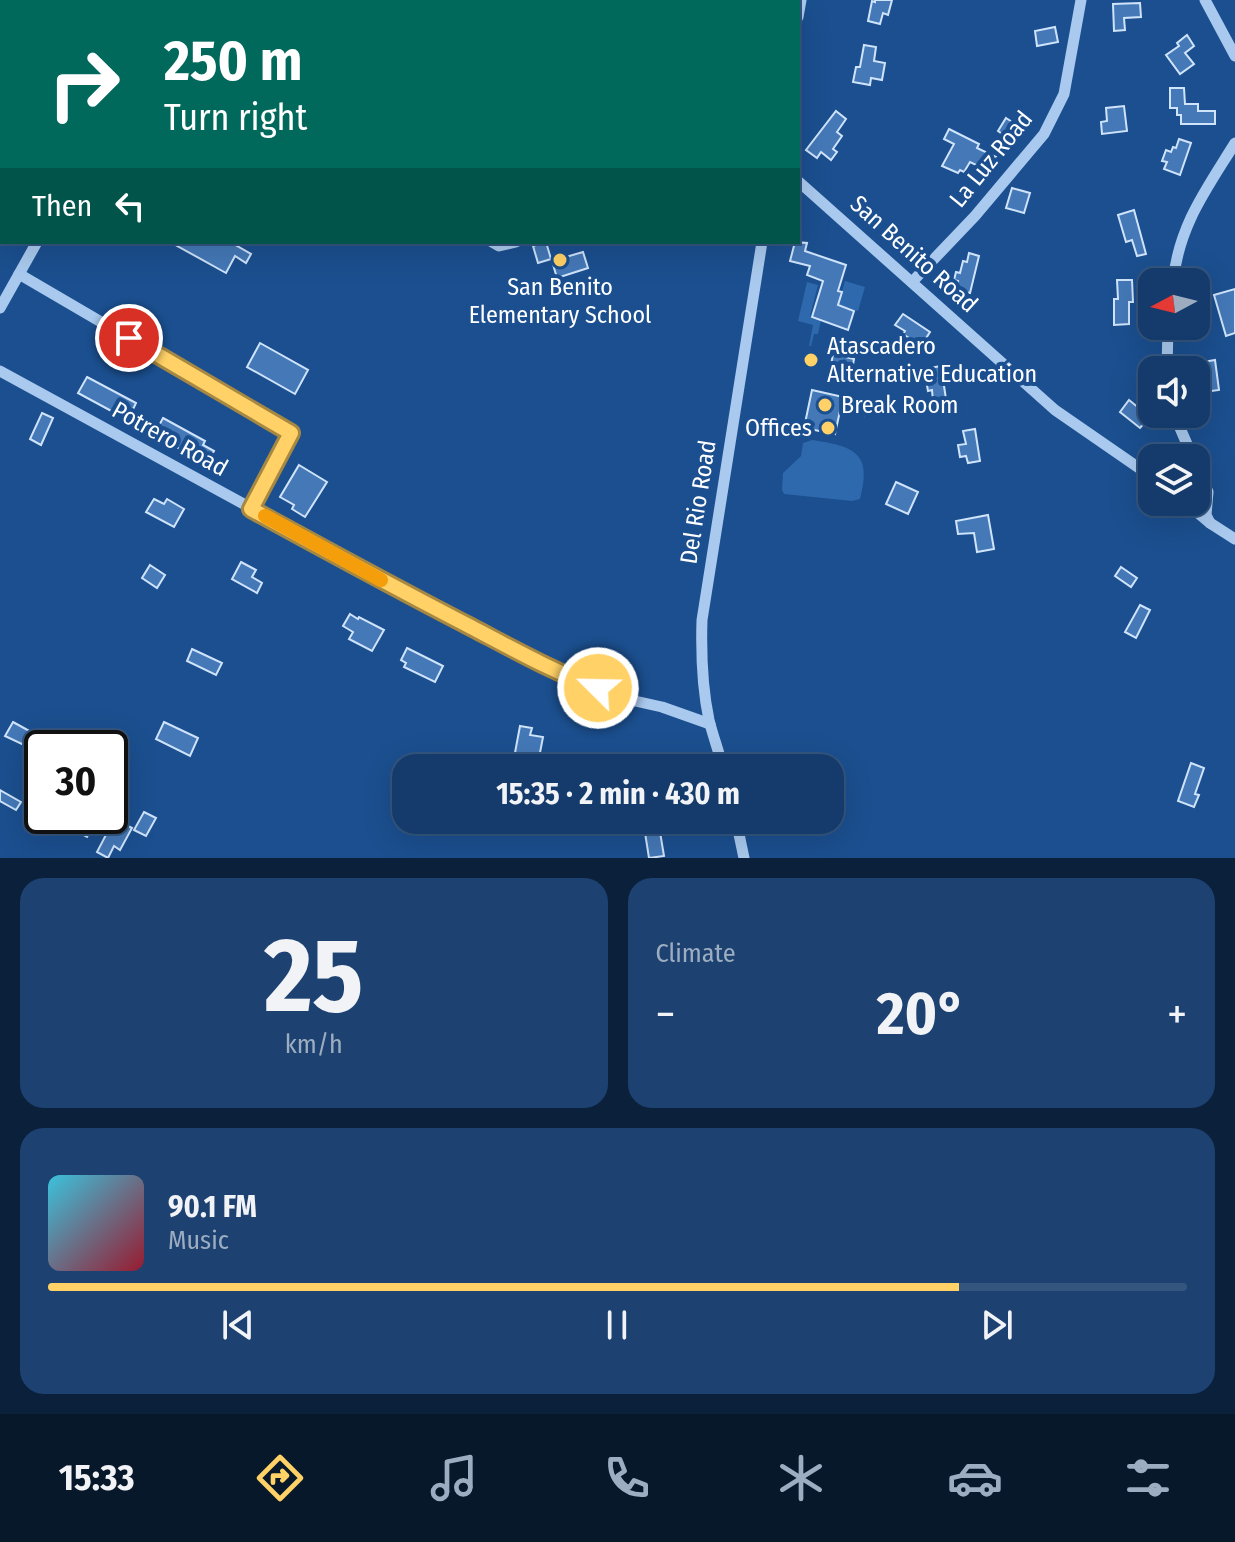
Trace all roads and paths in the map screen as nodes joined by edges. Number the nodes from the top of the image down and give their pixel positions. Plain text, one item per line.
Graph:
1 (1081, 0) edge
2 (1205, 0) edge
3 (1235, 56) edge
4 (1235, 143) edge
5 (800, 183) edge
6 (36, 244) edge
7 (762, 244) edge
8 (1176, 268) edge
9 (19, 274) junction
10 (912, 282) junction
11 (0, 308) edge
12 (0, 371) edge
13 (1138, 467) edge
14 (251, 509) junction
15 (1202, 516) edge
16 (1206, 516) edge
17 (1210, 523) junction
18 (1235, 539) edge
19 (710, 724) junction
20 (719, 754) edge
21 (739, 834) edge
22 (744, 858) edge

1 - 10 street, La Luz Road
2 - 3 street
4 - 8 street
5 - 10 street, San Benito Road
6 - 9 street
7 - 19 street, Del Rio Road
9 - 11 street
9 - 14 street
10 - 13 street, San Benito Road
12 - 14 street, Potrero Road
14 - 19 street, Potrero Road
15 - 17 street
16 - 17 street
17 - 18 street
19 - 20 street, Del Rio Road
21 - 22 street

